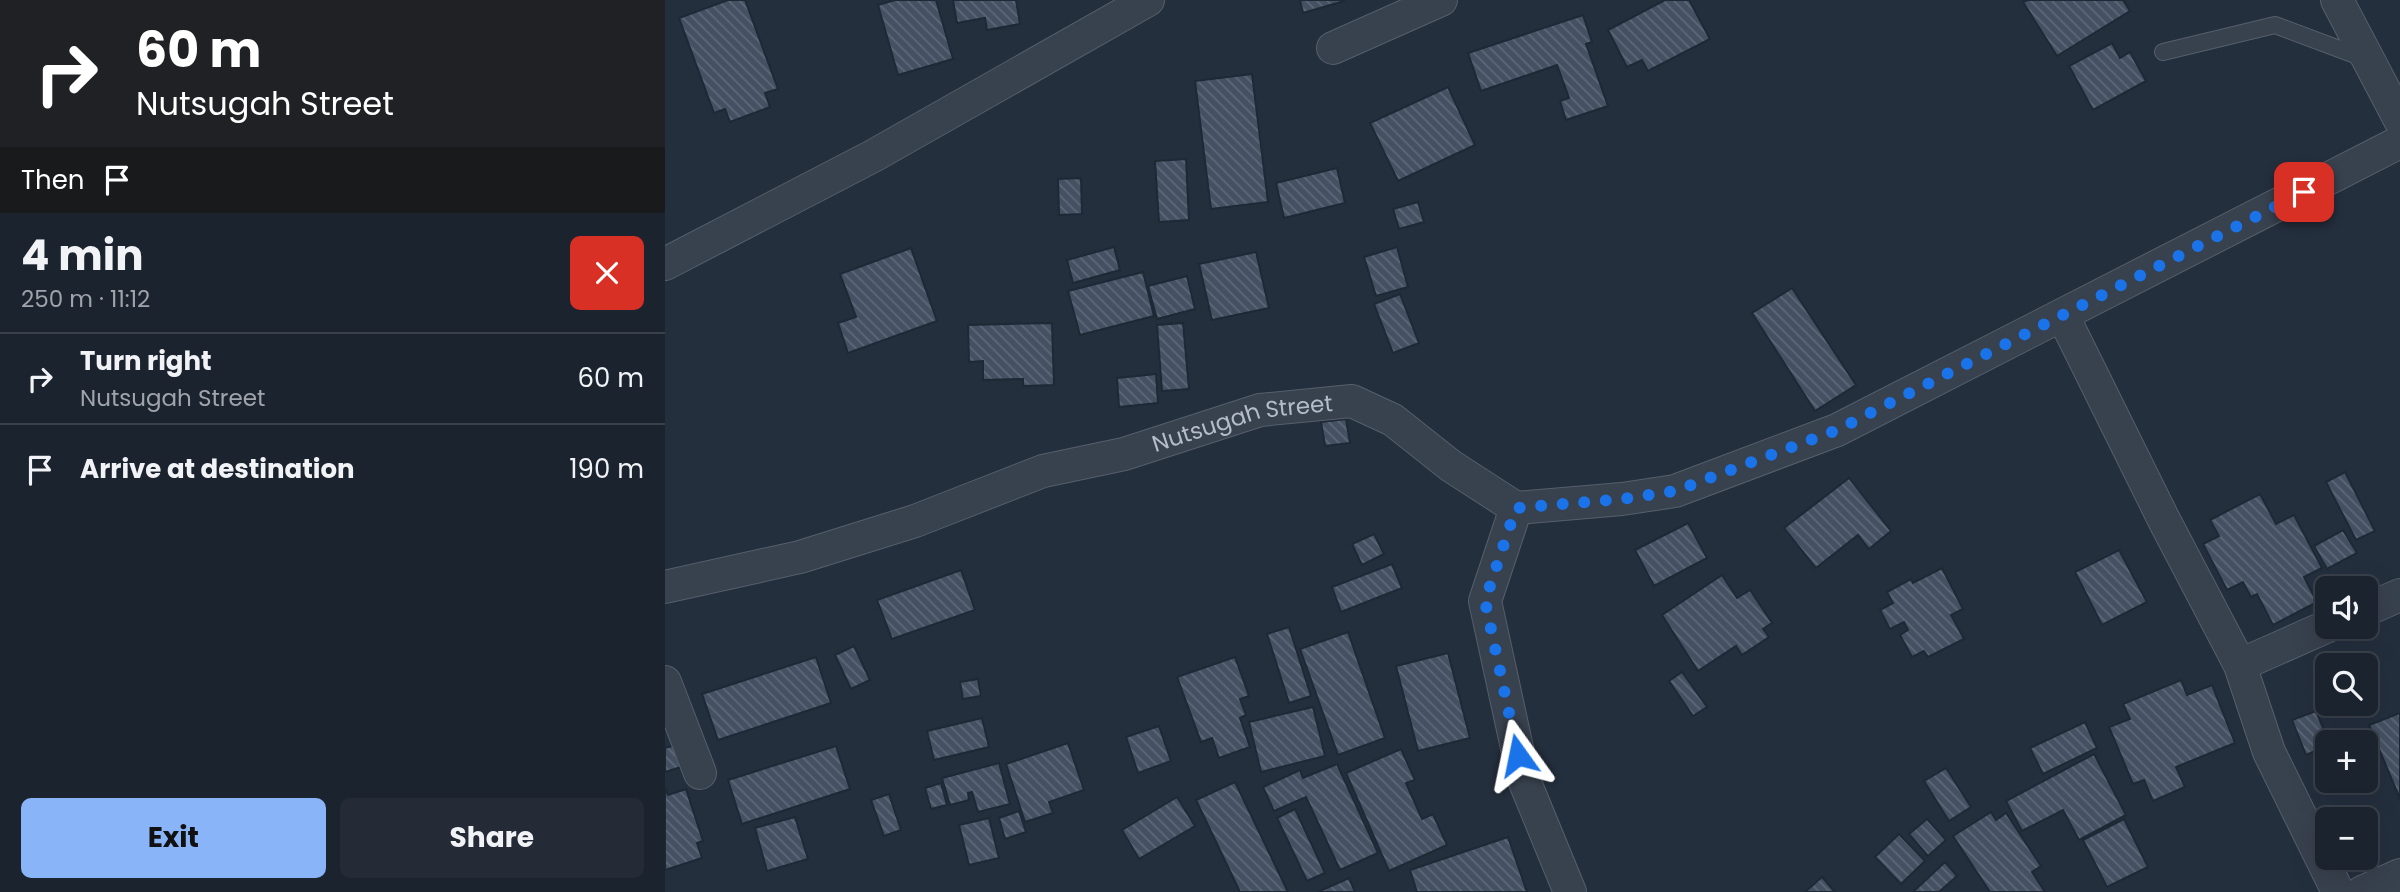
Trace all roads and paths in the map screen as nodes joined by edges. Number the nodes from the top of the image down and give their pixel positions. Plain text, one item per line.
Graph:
1 (1148, 0) edge
2 (1441, 0) edge
3 (2337, 0) edge
4 (1333, 48) dead end
5 (2163, 52) dead end
6 (2368, 60) junction
7 (2400, 120) edge
8 (2400, 142) edge
9 (665, 264) edge
10 (2063, 316) junction
11 (1516, 508) junction
12 (665, 587) edge
13 (2400, 595) edge
14 (2378, 605) edge
15 (2315, 632) edge
16 (2240, 665) junction
17 (665, 682) edge
18 (700, 773) dead end
19 (2400, 875) edge
20 (1570, 892) edge
21 (2338, 892) edge
22 (2362, 892) edge

1 - 9 street
2 - 4 street
3 - 6 street
5 - 6 lane
6 - 7 street
8 - 10 street
10 - 11 street
10 - 16 street
11 - 12 street, Nutsugah Street
11 - 20 street
13 - 14 street
15 - 16 street
16 - 21 street
17 - 18 street
19 - 22 street

